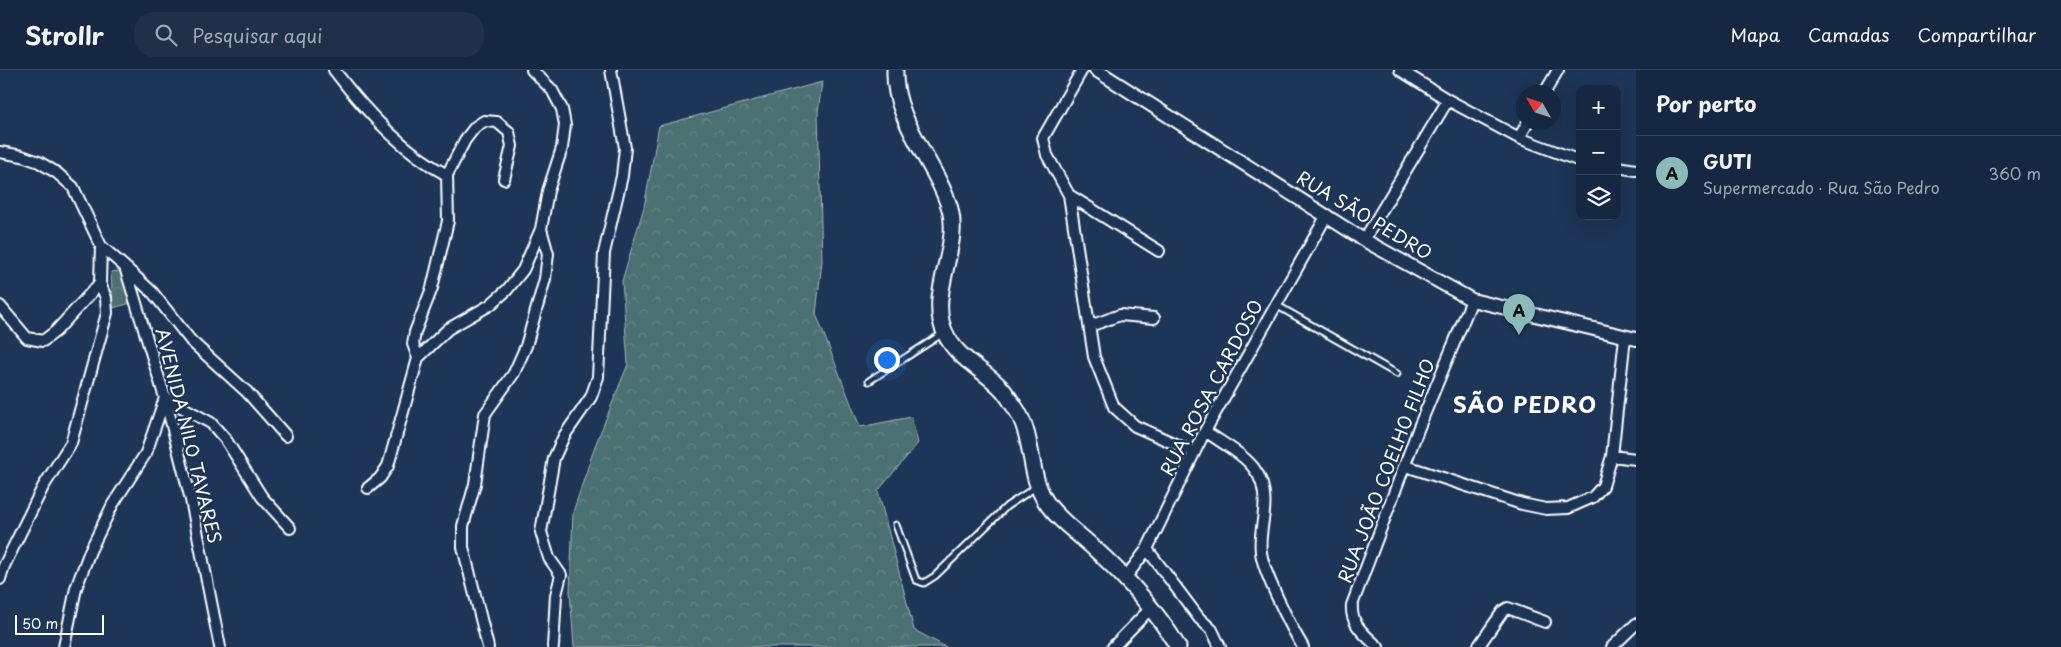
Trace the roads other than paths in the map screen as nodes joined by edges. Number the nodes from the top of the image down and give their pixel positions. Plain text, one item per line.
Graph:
1 (334, 70) edge
2 (532, 70) edge
3 (612, 70) edge
4 (895, 70) edge
5 (1082, 70) edge
6 (1096, 70) edge
7 (1400, 70) edge
8 (1558, 70) edge
9 (1549, 85) edge
10 (1448, 100) junction
11 (1524, 130) edge
12 (1519, 138) junction
13 (0, 152) edge
14 (1576, 159) edge
15 (1621, 168) edge
16 (1636, 170) edge
17 (447, 175) junction
18 (504, 179) dead end
19 (1070, 195) junction
20 (1328, 215) junction
21 (541, 228) junction
22 (1364, 240) junction
23 (101, 246) junction
24 (1159, 251) dead end
25 (125, 267) junction
26 (100, 284) junction
27 (1472, 300) junction
28 (1276, 305) junction
29 (0, 306) edge
30 (1154, 318) dead end
31 (1090, 326) junction
32 (945, 332) junction
33 (1630, 338) edge
34 (418, 358) junction
35 (1397, 374) dead end
36 (868, 381) dead end
37 (165, 398) junction
38 (1205, 431) junction
39 (286, 436) dead end
40 (1194, 452) junction
41 (1612, 456) junction
42 (1636, 459) edge
43 (1406, 466) junction
44 (1037, 487) junction
45 (368, 488) dead end
46 (896, 525) dead end
47 (290, 528) dead end
48 (1147, 549) junction
49 (1126, 577) junction
50 (0, 579) edge
51 (1151, 608) junction
52 (1545, 622) dead end
53 (1636, 624) edge
54 (64, 647) edge
55 (220, 647) edge
56 (488, 647) edge
57 (553, 647) edge
58 (1113, 647) edge
59 (1178, 647) edge
60 (1220, 647) edge
61 (1303, 647) edge
62 (1378, 647) edge
63 (1478, 647) edge
64 (1612, 647) edge

1 - 17 street
2 - 21 street
3 - 57 street
4 - 32 main road
5 - 19 street
6 - 20 street, RUA SÃO PEDRO
7 - 10 street
8 - 9 street
10 - 12 street
10 - 22 street
11 - 12 street
12 - 14 street
13 - 23 street
15 - 16 street
17 - 18 street
17 - 34 street
19 - 24 street
19 - 31 street
20 - 22 street, RUA SÃO PEDRO
20 - 28 street, RUA ROSA CARDOSO
21 - 34 street
21 - 56 street
22 - 27 street, RUA SÃO PEDRO
23 - 25 street
23 - 26 street
25 - 37 street, AVENIDA NILO TAVARES
25 - 39 street
26 - 29 street
26 - 50 street
27 - 33 street, RUA SÃO PEDRO
27 - 43 street, RUA JOÃO COELHO FILHO
28 - 35 lane
28 - 38 street, RUA ROSA CARDOSO
30 - 31 street
31 - 40 street
32 - 36 lane
32 - 44 main road
33 - 41 street
34 - 45 street
37 - 47 street
37 - 54 street
37 - 55 street, AVENIDA NILO TAVARES
38 - 40 street, RUA ROSA CARDOSO
38 - 61 street
40 - 48 street, RUA ROSA CARDOSO
41 - 42 street
41 - 43 street
43 - 62 street, RUA JOÃO COELHO FILHO
44 - 46 lane
44 - 49 main road
48 - 49 street, RUA ROSA CARDOSO
48 - 60 street
49 - 51 main road
51 - 58 street
51 - 59 main road
52 - 63 street
53 - 64 street

